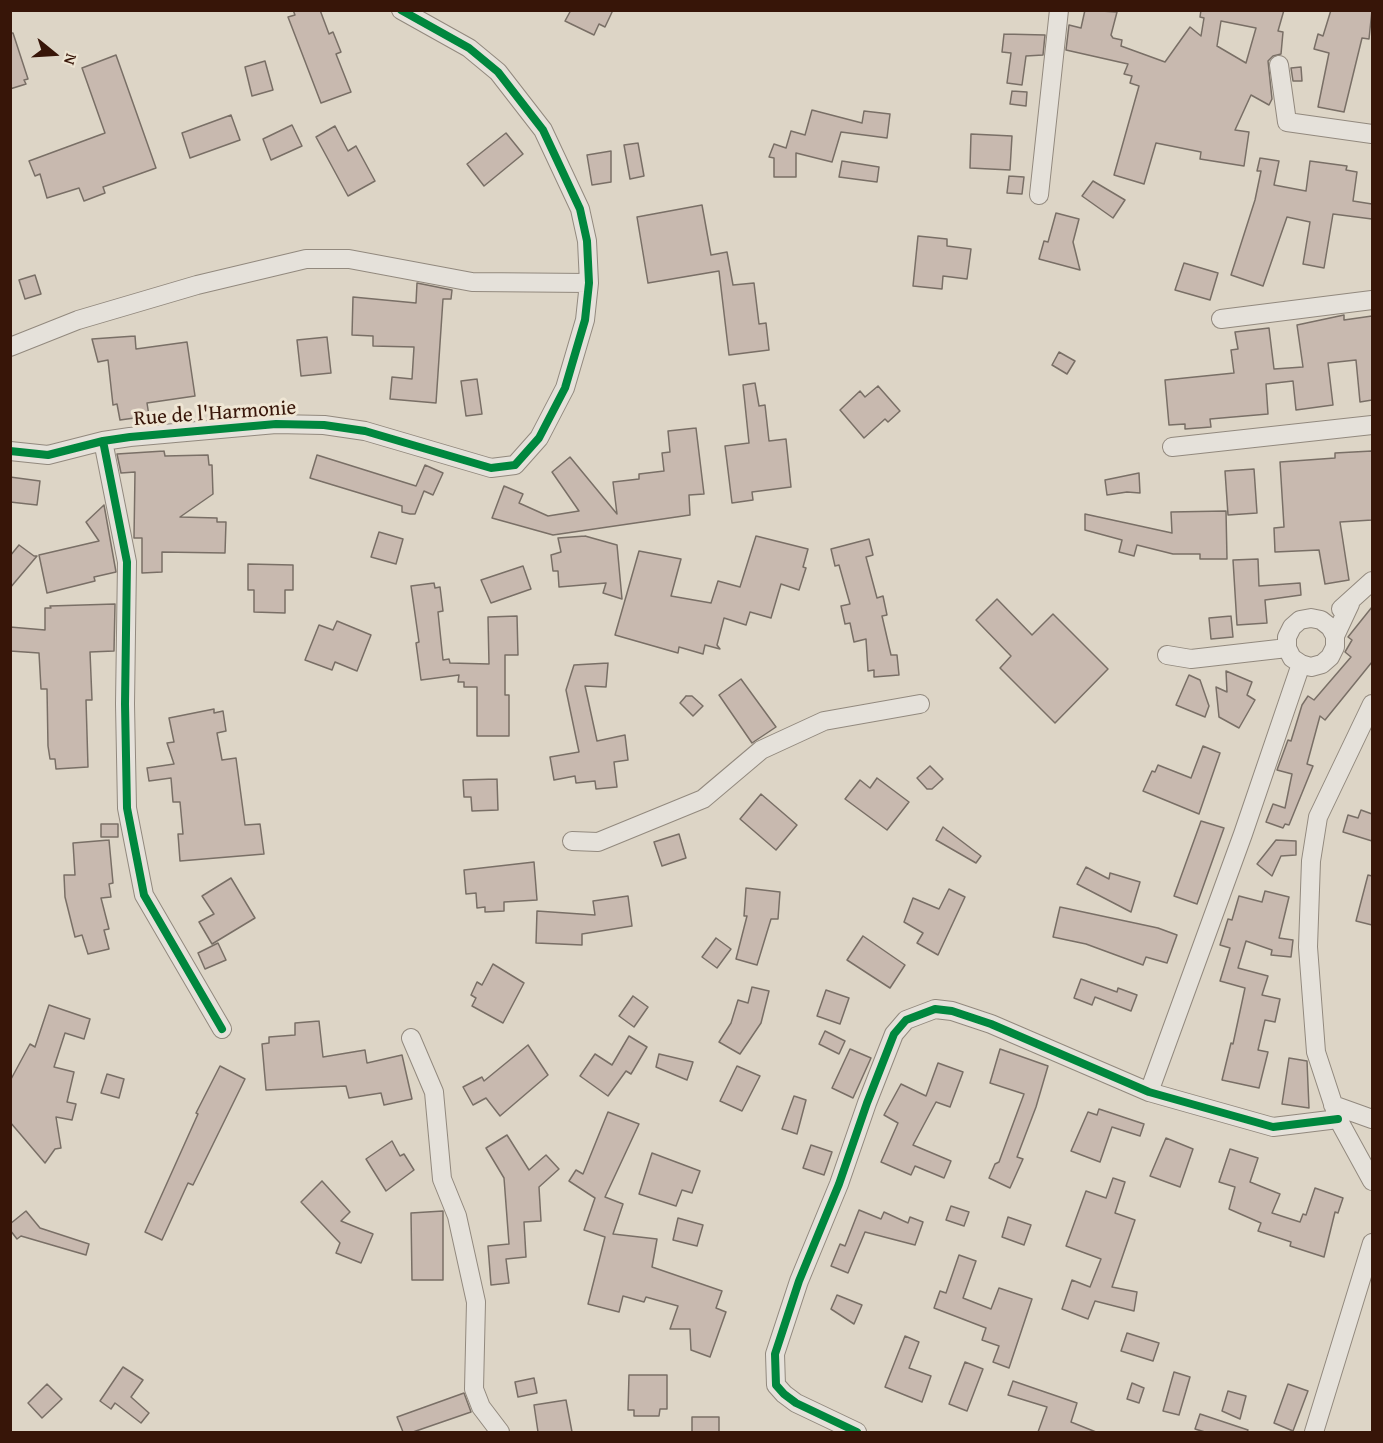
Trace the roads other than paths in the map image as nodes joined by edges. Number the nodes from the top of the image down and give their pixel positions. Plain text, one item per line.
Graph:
1 (401, 10) edge
2 (1059, 10) edge
3 (1279, 65) dead end
4 (1372, 134) edge
5 (1039, 195) dead end
6 (589, 283) junction
7 (1372, 300) edge
8 (1221, 319) dead end
9 (10, 347) edge
10 (1372, 425) edge
11 (103, 441) junction
12 (1172, 447) dead end
13 (10, 451) edge
14 (1372, 581) edge
15 (1350, 604) junction
16 (1321, 620) junction
17 (1335, 636) junction
18 (1287, 648) junction
19 (1167, 655) dead end
20 (1300, 664) junction
21 (920, 704) dead end
22 (1372, 704) edge
23 (1366, 729) edge
24 (572, 841) dead end
25 (222, 1029) dead end
26 (411, 1038) dead end
27 (1149, 1092) junction
28 (1336, 1112) junction
29 (1372, 1119) edge
30 (1372, 1181) edge
31 (1372, 1243) edge
32 (500, 1432) edge
33 (857, 1432) edge
34 (1314, 1432) edge

1 - 6 street, Rue de l'Harmonie
2 - 5 street
3 - 4 street
6 - 9 street
6 - 11 street, Rue de l'Harmonie
7 - 8 street
10 - 12 street
11 - 13 street, Rue de l'Harmonie
11 - 25 street
14 - 15 street
15 - 16 street
15 - 17 street
16 - 17 street
16 - 18 street
17 - 20 street
18 - 19 street
18 - 20 street
20 - 27 street
21 - 24 street
22 - 23 street
23 - 28 street
26 - 32 street
27 - 28 street
27 - 33 street
28 - 29 street
28 - 30 street
31 - 34 street

